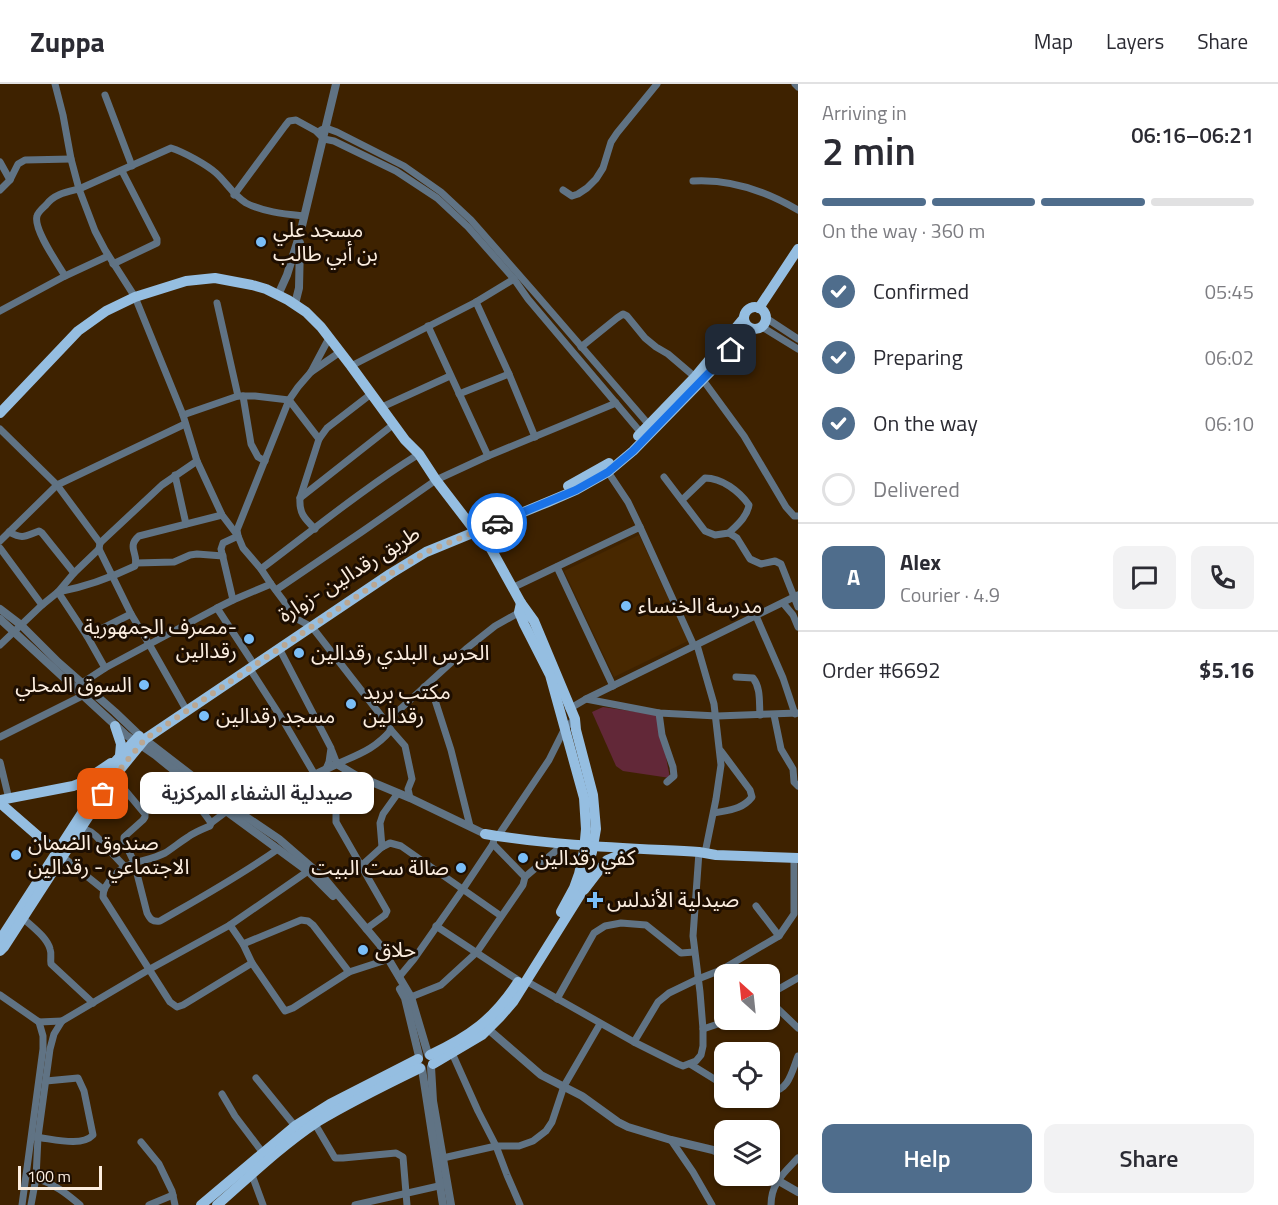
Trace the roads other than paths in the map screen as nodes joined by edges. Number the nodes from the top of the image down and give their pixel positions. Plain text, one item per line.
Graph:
1 (55, 84) edge
2 (336, 84) edge
3 (657, 84) edge
4 (105, 95) dead end
5 (326, 128) junction
6 (316, 131) junction
7 (337, 132) junction
8 (324, 139) junction
9 (334, 141) junction
10 (71, 159) junction
11 (0, 162) edge
12 (132, 166) junction
13 (122, 171) junction
14 (10, 180) junction
15 (693, 181) dead end
16 (79, 189) junction
17 (0, 190) edge
18 (563, 190) dead end
19 (234, 195) junction
20 (798, 210) edge
21 (304, 216) junction
22 (301, 230) junction
23 (798, 249) edge
24 (108, 256) junction
25 (113, 264) junction
26 (65, 276) junction
27 (514, 279) junction
28 (279, 295) junction
29 (135, 297) junction
30 (476, 302) junction
31 (217, 303) dead end
32 (295, 304) junction
33 (759, 308) junction
34 (0, 311) edge
35 (744, 318) junction
36 (760, 325) junction
37 (428, 326) junction
38 (329, 338) junction
39 (798, 339) edge
40 (581, 347) junction
41 (798, 349) edge
42 (340, 352) junction
43 (351, 366) junction
44 (311, 372) junction
45 (509, 374) junction
46 (450, 376) junction
47 (699, 378) junction
48 (371, 394) junction
49 (459, 394) junction
50 (240, 396) junction
51 (289, 400) junction
52 (616, 404) junction
53 (382, 407) junction
54 (0, 413) edge
55 (183, 415) junction
56 (185, 424) junction
57 (394, 424) junction
58 (0, 429) edge
59 (647, 432) junction
60 (536, 436) junction
61 (320, 439) junction
62 (419, 454) junction
63 (488, 456) junction
64 (197, 461) junction
65 (265, 461) junction
66 (608, 472) junction
67 (175, 475) junction
68 (664, 477) dead end
69 (436, 480) junction
70 (57, 485) junction
71 (300, 498) junction
72 (682, 500) junction
73 (222, 515) junction
74 (798, 516) edge
75 (186, 524) junction
76 (640, 527) junction
77 (315, 528) junction
78 (475, 529) junction
79 (9, 532) junction
80 (729, 533) junction
81 (237, 536) junction
82 (0, 542) edge
83 (100, 546) junction
84 (0, 548) edge
85 (223, 556) junction
86 (136, 563) junction
87 (556, 567) junction
88 (261, 569) junction
89 (74, 573) junction
90 (112, 577) junction
91 (273, 587) junction
92 (512, 588) junction
93 (58, 592) junction
94 (796, 596) edge
95 (233, 600) junction
96 (783, 603) junction
97 (42, 605) junction
98 (798, 607) edge
99 (216, 608) junction
100 (522, 608) junction
101 (0, 609) edge
102 (131, 614) junction
103 (756, 616) junction
104 (0, 619) edge
105 (309, 626) junction
106 (798, 627) edge
107 (18, 628) junction
108 (87, 636) junction
109 (149, 644) junction
110 (0, 645) edge
111 (695, 646) junction
112 (279, 648) junction
113 (250, 665) junction
114 (105, 668) junction
115 (736, 677) dead end
116 (83, 682) junction
117 (613, 686) junction
118 (424, 687) junction
119 (75, 688) junction
120 (87, 693) junction
121 (586, 699) junction
122 (185, 709) junction
123 (659, 712) junction
124 (569, 713) junction
125 (796, 714) edge
126 (760, 715) junction
127 (774, 715) junction
128 (717, 716) junction
129 (386, 722) junction
130 (115, 726) junction
131 (565, 729) junction
132 (391, 730) junction
133 (0, 737) edge
134 (139, 740) junction
135 (331, 748) junction
136 (720, 749) junction
137 (119, 756) junction
138 (0, 762) edge
139 (338, 764) junction
140 (326, 769) junction
141 (315, 775) junction
142 (355, 775) junction
143 (114, 777) junction
144 (183, 777) junction
145 (667, 782) dead end
146 (798, 786) edge
147 (398, 793) junction
148 (410, 798) junction
149 (3, 801) edge
150 (227, 812) junction
151 (239, 812) junction
152 (714, 813) junction
153 (211, 823) junction
154 (470, 826) junction
155 (82, 828) junction
156 (493, 838) junction
157 (382, 847) junction
158 (588, 848) junction
159 (278, 849) junction
160 (62, 850) junction
161 (564, 850) junction
162 (624, 853) junction
163 (704, 854) junction
164 (796, 858) edge
165 (134, 862) junction
166 (582, 863) junction
167 (124, 866) junction
168 (361, 866) junction
169 (311, 870) junction
170 (525, 877) junction
171 (464, 889) junction
172 (104, 890) junction
173 (580, 895) junction
174 (756, 906) dead end
175 (501, 916) junction
176 (796, 916) edge
177 (23, 918) junction
178 (230, 925) junction
179 (436, 926) junction
180 (366, 929) junction
181 (779, 936) junction
182 (243, 944) junction
183 (1, 946) edge
184 (477, 952) junction
185 (694, 952) junction
186 (252, 963) junction
187 (388, 965) junction
188 (150, 969) junction
189 (349, 972) junction
190 (399, 977) junction
191 (798, 978) edge
192 (698, 979) junction
193 (522, 981) junction
194 (780, 988) edge
195 (0, 995) edge
196 (411, 997) junction
197 (557, 999) junction
198 (93, 1003) junction
199 (780, 1011) edge
200 (62, 1021) junction
201 (39, 1022) junction
202 (600, 1024) junction
203 (714, 1025) edge
204 (486, 1026) junction
205 (798, 1028) edge
206 (703, 1029) junction
207 (43, 1038) junction
208 (52, 1039) junction
209 (634, 1042) junction
210 (452, 1053) junction
211 (798, 1056) edge
212 (425, 1061) junction
213 (690, 1064) junction
214 (256, 1078) dead end
215 (714, 1079) edge
216 (46, 1081) junction
217 (564, 1086) junction
218 (780, 1089) edge
219 (222, 1094) dead end
220 (315, 1124) junction
221 (295, 1126) junction
222 (34, 1137) junction
223 (671, 1140) junction
224 (141, 1142) dead end
225 (496, 1146) junction
226 (714, 1150) edge
227 (263, 1153) junction
228 (443, 1158) junction
229 (798, 1158) edge
230 (780, 1172) edge
231 (252, 1174) junction
232 (36, 1178) junction
233 (780, 1182) edge
234 (444, 1185) junction
235 (772, 1186) edge
236 (798, 1192) edge
237 (406, 1194) junction
238 (173, 1195) junction
239 (450, 1204) edge
240 (22, 1205) edge
241 (31, 1205) edge
242 (80, 1205) edge
243 (149, 1205) edge
244 (175, 1205) edge
245 (201, 1205) edge
246 (217, 1205) edge
247 (263, 1205) edge
248 (355, 1205) edge
249 (407, 1205) edge
250 (520, 1205) edge
251 (712, 1205) edge
252 (771, 1205) edge

1 - 10 street
2 - 5 street
3 - 18 street
4 - 12 street
5 - 6 street
5 - 7 street
5 - 8 street
6 - 8 street
6 - 19 street
7 - 9 street
7 - 40 street
8 - 9 street
8 - 21 street
9 - 27 street
10 - 14 street
10 - 16 street
11 - 14 street
12 - 13 street
12 - 19 street
13 - 16 street
13 - 25 street
14 - 17 street
15 - 20 street
16 - 24 street
16 - 26 street
19 - 21 street
21 - 22 street
22 - 28 street
22 - 32 street
23 - 33 main road
24 - 25 street
24 - 26 street
25 - 29 street
26 - 34 street
27 - 30 street
27 - 52 street
28 - 29 main road
28 - 32 main road
29 - 54 main road
29 - 55 street
30 - 37 street
30 - 45 street
31 - 50 street
32 - 38 main road
33 - 35 main road
33 - 36 main road
35 - 36 main road
35 - 47 main road, طريق رقدالين -زوارة
36 - 39 street
36 - 41 street
36 - 47 main road, طريق رقدالين -زوارة
37 - 43 street
37 - 46 street
38 - 42 main road
38 - 44 street
40 - 47 street
40 - 59 street
42 - 43 main road
42 - 44 street
43 - 48 main road
44 - 51 street
45 - 49 street
45 - 60 street
46 - 49 street
46 - 53 street
47 - 59 main road, طريق رقدالين -زوارة
47 - 74 street
48 - 53 main road
48 - 61 street
49 - 63 street
50 - 51 street
50 - 55 street
50 - 65 street
51 - 61 street
51 - 65 street
52 - 59 street
52 - 60 street
53 - 57 main road
55 - 56 street
56 - 64 street
56 - 70 street
57 - 62 main road
57 - 71 street
58 - 70 street
59 - 66 main road, طريق رقدالين -زوارة
59 - 78 main road, طريق رقدالين -زوارة
60 - 63 street
61 - 71 street
62 - 69 main road
62 - 77 street
63 - 69 street
64 - 67 street
64 - 73 street
65 - 81 street
66 - 76 street
66 - 78 main road, طريق رقدالين -زوارة
67 - 75 street
67 - 83 street
68 - 72 street
69 - 78 main road
69 - 91 street
70 - 79 street
70 - 83 street
71 - 77 street
72 - 80 street
72 - 80 street
73 - 75 street
73 - 81 street
75 - 86 street
76 - 87 street
76 - 111 street
77 - 88 street
78 - 92 main road
78 - 105 main road, طريق رقدالين -زوارة
79 - 82 street
79 - 89 street
80 - 94 street
81 - 85 street
81 - 88 street
83 - 89 street
83 - 90 street
84 - 97 street
85 - 86 street
85 - 95 street
86 - 90 street
87 - 92 street
87 - 117 street
88 - 91 street
89 - 93 street
90 - 93 street
90 - 102 street
91 - 95 street
91 - 105 street
92 - 100 main road
93 - 97 street
93 - 108 street
94 - 96 street
94 - 98 street
95 - 99 street
96 - 103 street
96 - 106 street
97 - 107 street
99 - 109 street
99 - 113 street
100 - 118 street
100 - 124 main road
101 - 107 street
102 - 108 street
102 - 109 street
103 - 111 street
103 - 125 street
104 - 107 street
105 - 112 main road, طريق رقدالين -زوارة
105 - 113 main road, طريق رقدالين -زوارة
105 - 129 street
107 - 110 street
107 - 116 street
107 - 119 street
108 - 114 street
109 - 114 street
109 - 122 street
111 - 117 street
111 - 128 street
112 - 113 main road, طريق رقدالين -زوارة
112 - 135 street
113 - 122 main road, طريق رقدالين -زوارة
113 - 141 street
114 - 116 street
115 - 126 street
116 - 119 street
116 - 120 street
117 - 121 street
118 - 129 street
118 - 154 street
119 - 120 street
120 - 130 street
120 - 133 street
120 - 134 street
121 - 123 street
121 - 124 street
122 - 134 main road, طريق رقدالين -زوارة
123 - 128 street
123 - 145 street
124 - 131 main road
124 - 158 main road
125 - 127 street
126 - 127 street
126 - 128 street
127 - 146 street
128 - 136 street
129 - 132 street
130 - 134 street
130 - 137 main road
131 - 156 street
131 - 158 main road
132 - 139 street
132 - 148 street
134 - 137 main road
134 - 143 main road
134 - 144 street
134 - 151 street
135 - 139 street
135 - 140 street
136 - 152 street
136 - 152 street
137 - 149 main road
137 - 160 main road
138 - 149 street
139 - 140 street
139 - 142 street
140 - 141 street
141 - 151 street
142 - 147 street
142 - 168 street
143 - 155 main road
143 - 165 street
144 - 150 street
144 - 153 street
147 - 148 street
147 - 157 street
148 - 154 street
149 - 160 main road
150 - 151 street
150 - 153 street
150 - 159 street
151 - 169 street
152 - 163 street
153 - 165 street
154 - 156 street
155 - 160 main road
155 - 167 street
156 - 158 main road
156 - 161 main road
156 - 170 street
156 - 171 street
157 - 168 street
157 - 171 street
158 - 161 main road
158 - 162 main road
158 - 163 main road
158 - 166 main road
158 - 173 main road
159 - 165 street
159 - 169 street
160 - 172 street
160 - 177 main road
160 - 183 main road
161 - 166 main road
161 - 170 street
162 - 163 main road
162 - 173 main road
163 - 164 main road
163 - 185 street
164 - 176 street
165 - 167 street
166 - 193 main road
167 - 172 street
168 - 180 street
169 - 178 street
169 - 180 street
169 - 187 street
170 - 175 street
171 - 175 street
171 - 179 street
172 - 188 street
173 - 193 main road
174 - 181 street
175 - 184 street
176 - 181 street
177 - 183 main road
177 - 198 street
178 - 182 street
178 - 188 street
179 - 184 street
179 - 190 street
180 - 187 street
181 - 192 street
182 - 186 street
182 - 189 street
184 - 193 street
184 - 196 street
185 - 192 street
185 - 197 street
186 - 188 street
186 - 189 street
187 - 189 street
187 - 190 street
187 - 212 street
188 - 198 street
190 - 196 street
191 - 194 street
192 - 206 street
192 - 209 street
193 - 197 street
193 - 204 main road
195 - 201 street
196 - 212 street
197 - 202 street
198 - 200 street
199 - 205 street
200 - 201 street
200 - 208 street
201 - 207 street
202 - 209 street
202 - 217 street
203 - 206 street
204 - 210 main road
204 - 212 main road
204 - 217 street
206 - 213 street
207 - 208 street
207 - 222 street
208 - 216 street
209 - 213 street
210 - 212 main road
210 - 225 street
211 - 218 street
212 - 220 main road
212 - 221 main road
212 - 228 street
212 - 234 street
213 - 215 street
214 - 221 street
216 - 222 street
216 - 222 street
217 - 223 street
217 - 225 street
219 - 227 street
220 - 231 main road
220 - 237 street
221 - 227 main road
222 - 232 street
222 - 240 street
223 - 226 street
223 - 251 street
224 - 238 street
225 - 228 street
225 - 250 street
227 - 245 main road
228 - 234 street
229 - 230 street
231 - 246 main road
231 - 247 street
232 - 241 street
232 - 242 street
233 - 236 street
234 - 237 street
234 - 239 street
235 - 252 street
237 - 248 street
237 - 249 street
238 - 243 street
238 - 244 street

